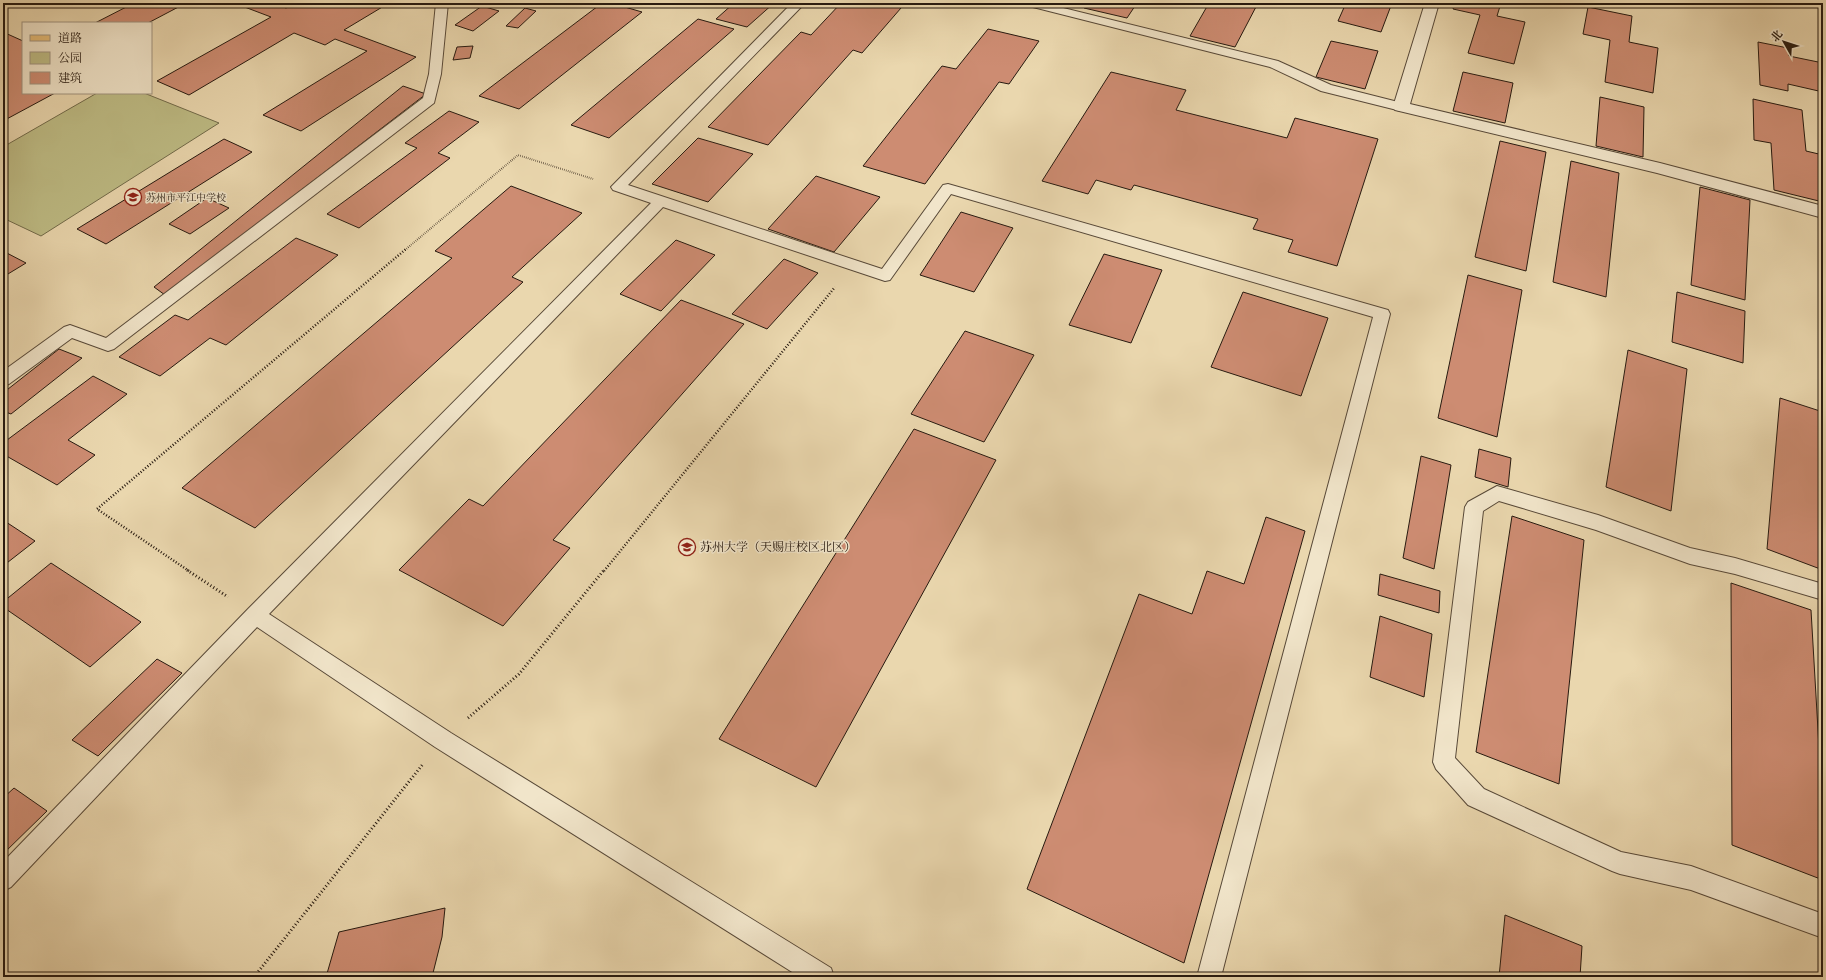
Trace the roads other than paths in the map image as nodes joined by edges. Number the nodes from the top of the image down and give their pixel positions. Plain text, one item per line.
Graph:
1 (442, 3) edge
2 (799, 3) edge
3 (1029, 3) edge
4 (1432, 3) edge
5 (1819, 3) edge
6 (1823, 4) edge
7 (1401, 107) junction
8 (661, 201) junction
9 (1823, 212) edge
10 (3, 380) edge
11 (1823, 592) edge
12 (255, 615) junction
13 (3, 879) edge
14 (1823, 926) edge
15 (822, 977) edge
16 (1209, 977) edge

1 - 10 lane
2 - 8 lane
3 - 7 lane
4 - 7 street
5 - 6 main road
7 - 9 street
8 - 12 lane
8 - 16 lane
11 - 14 lane
12 - 13 lane
12 - 15 lane

